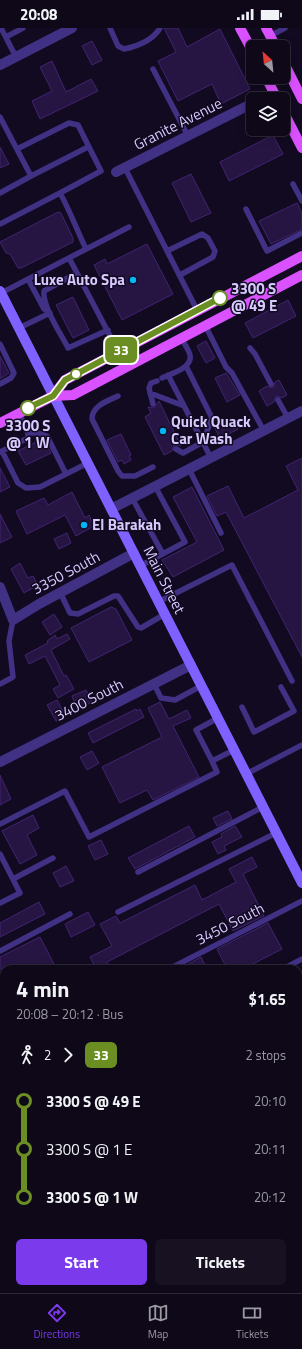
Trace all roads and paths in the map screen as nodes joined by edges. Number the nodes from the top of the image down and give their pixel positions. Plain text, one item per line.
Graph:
1 (2, 28) edge
2 (23, 28) edge
3 (72, 28) edge
4 (110, 28) edge
5 (160, 28) edge
6 (240, 28) edge
7 (285, 28) edge
8 (268, 32) edge
9 (6, 37) junction
10 (246, 40) edge
11 (16, 57) junction
12 (0, 65) edge
13 (153, 69) dead end
14 (290, 75) edge
15 (302, 99) edge
16 (246, 107) edge
17 (0, 117) edge
18 (290, 125) edge
19 (188, 136) junction
20 (88, 147) junction
21 (302, 148) edge
22 (17, 149) junction
23 (120, 170) joint
24 (31, 176) junction
25 (293, 184) dead end
26 (0, 193) edge
27 (60, 193) junction
28 (302, 201) edge
29 (246, 209) dead end
30 (0, 224) edge
31 (129, 227) dead end
32 (302, 233) edge
33 (86, 249) junction
34 (167, 251) junction
35 (302, 256) edge
36 (69, 258) junction
37 (77, 273) junction
38 (180, 275) junction
39 (302, 275) edge
40 (28, 279) junction
41 (0, 292) edge
42 (4, 306) edge
43 (197, 310) junction
44 (50, 313) junction
45 (205, 325) junction
46 (19, 328) junction
47 (108, 330) junction
48 (181, 338) junction
49 (0, 344) edge
50 (250, 348) dead end
51 (118, 351) junction
52 (186, 366) junction
53 (168, 375) junction
54 (0, 384) edge
55 (271, 384) dead end
56 (150, 393) junction
57 (53, 396) junction
58 (118, 396) dead end
59 (278, 400) dead end
60 (153, 404) dead end
61 (184, 406) junction
62 (302, 411) edge
63 (19, 413) junction
64 (288, 418) junction
65 (0, 423) edge
66 (264, 431) junction
67 (28, 433) junction
68 (203, 442) junction
69 (176, 449) dead end
70 (1, 452) edge
71 (211, 458) junction
72 (88, 463) junction
73 (153, 467) dead end
74 (189, 469) junction
75 (66, 474) junction
76 (155, 486) junction
77 (132, 498) junction
78 (111, 509) junction
79 (222, 533) dead end
80 (134, 553) junction
81 (163, 554) junction
82 (140, 566) junction
83 (0, 587) edge
84 (60, 592) junction
85 (158, 602) junction
86 (165, 614) junction
87 (13, 620) junction
88 (191, 665) junction
89 (292, 681) dead end
90 (0, 684) edge
91 (154, 684) junction
92 (201, 686) junction
93 (281, 687) dead end
94 (242, 706) dead end
95 (218, 718) junction
96 (302, 745) edge
97 (234, 750) junction
98 (212, 761) junction
99 (0, 762) edge
100 (246, 774) junction
101 (263, 807) junction
102 (0, 824) edge
103 (276, 833) junction
104 (0, 854) edge
105 (53, 858) dead end
106 (138, 872) dead end
107 (13, 879) junction
108 (302, 883) edge
109 (302, 901) edge
110 (0, 903) edge
111 (118, 912) dead end
112 (70, 914) dead end
113 (0, 951) edge
114 (302, 959) edge
115 (176, 965) edge
116 (291, 965) edge

1 - 9 lane
2 - 9 lane
3 - 11 street
4 - 5 lane
6 - 10 main road
7 - 8 lane
9 - 11 lane
11 - 12 street
13 - 19 lane
14 - 15 main road
16 - 19 street, Granite Avenue
17 - 22 lane
18 - 21 main road
19 - 23 street, Granite Avenue
20 - 22 lane
20 - 24 lane
20 - 27 lane
22 - 24 lane
23 - 34 lane
24 - 26 lane
25 - 28 lane
27 - 30 lane
27 - 33 lane
29 - 32 lane
31 - 33 lane
33 - 36 lane
34 - 38 lane
34 - 38 lane
35 - 43 main road
36 - 37 lane
36 - 40 lane
37 - 44 lane
37 - 47 lane
38 - 43 lane
39 - 45 main road
40 - 41 lane
40 - 44 lane
41 - 42 street, Main Street
42 - 46 street, Main Street
43 - 51 main road
44 - 46 lane
44 - 47 lane
45 - 48 main road
45 - 66 lane
46 - 57 street, Main Street
47 - 51 lane
48 - 52 lane
48 - 57 main road
49 - 54 lane
50 - 55 lane
51 - 57 main road
52 - 53 lane
52 - 68 lane
53 - 56 lane
53 - 61 lane
56 - 60 lane
56 - 61 lane
57 - 63 main road
57 - 72 street, Main Street
58 - 73 lane
59 - 64 lane
61 - 68 lane
62 - 64 street
63 - 65 main road
63 - 67 lane
64 - 66 street
66 - 71 street
67 - 70 lane
67 - 75 lane
68 - 69 lane
68 - 71 lane
70 - 75 lane
71 - 74 street
72 - 75 lane
72 - 78 street, Main Street
74 - 76 street
74 - 79 lane
76 - 77 street
76 - 81 lane
77 - 78 street
77 - 81 lane
78 - 80 street, Main Street
80 - 82 street, Main Street
80 - 84 street, 3350 South
81 - 82 lane
82 - 85 street, Main Street
83 - 87 street
84 - 86 lane
84 - 87 street, 3350 South
85 - 86 street, Main Street
85 - 89 lane
86 - 88 street, Main Street
87 - 90 lane
88 - 91 street, 3400 South
88 - 92 street, Main Street
91 - 92 lane
91 - 99 street, 3400 South
92 - 95 street, Main Street
93 - 94 lane
95 - 97 street, Main Street
95 - 98 lane
96 - 100 lane
97 - 98 lane
97 - 100 street, Main Street
98 - 102 lane
100 - 101 street, Main Street
101 - 103 street, Main Street
101 - 106 lane
103 - 108 street, Main Street
103 - 111 lane
104 - 107 lane
105 - 107 lane
107 - 110 lane
109 - 115 lane, 3450 South
112 - 113 lane
114 - 116 lane

